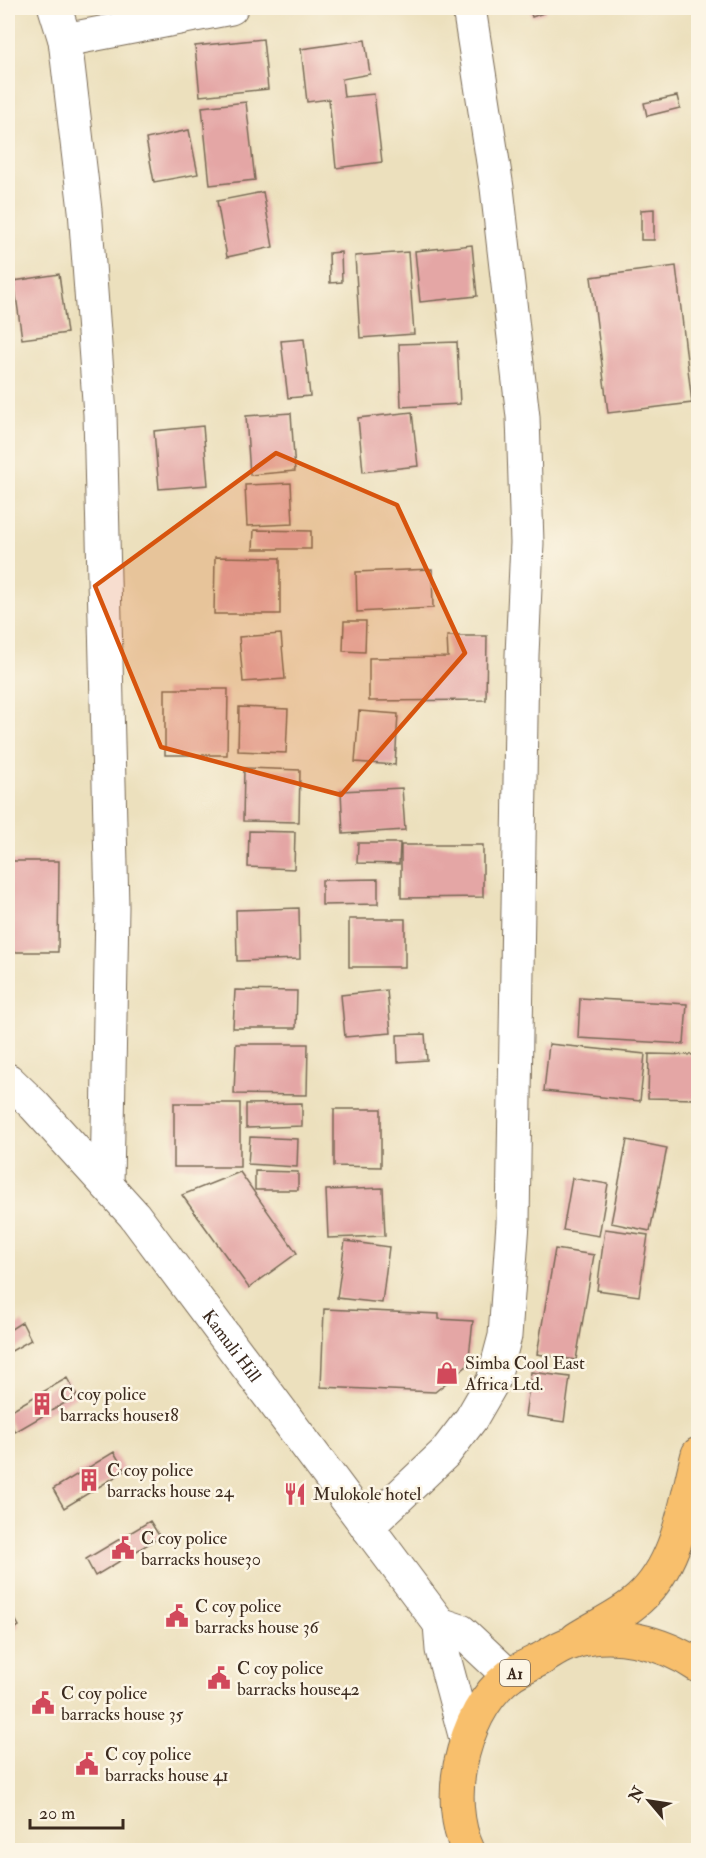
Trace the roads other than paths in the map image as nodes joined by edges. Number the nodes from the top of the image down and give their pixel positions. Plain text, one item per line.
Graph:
1 (56, 8) edge
2 (231, 8) edge
3 (469, 8) edge
4 (65, 40) junction
5 (8, 1080) edge
6 (107, 1184) junction
7 (699, 1454) edge
8 (367, 1527) junction
9 (440, 1624) junction
10 (570, 1643) junction
11 (699, 1666) edge
12 (509, 1676) junction
13 (466, 1739) junction
14 (468, 1851) edge

1 - 4 street
2 - 4 street
3 - 8 street
4 - 6 street
5 - 6 street, Kamuli Hill
6 - 8 street, Kamuli Hill
7 - 10 highway, A1
8 - 9 street, Kamuli Hill
9 - 12 street, Kamuli Hill
9 - 13 street
10 - 11 highway, A1
10 - 12 highway, A1
12 - 13 highway, A1
13 - 14 highway, A1

